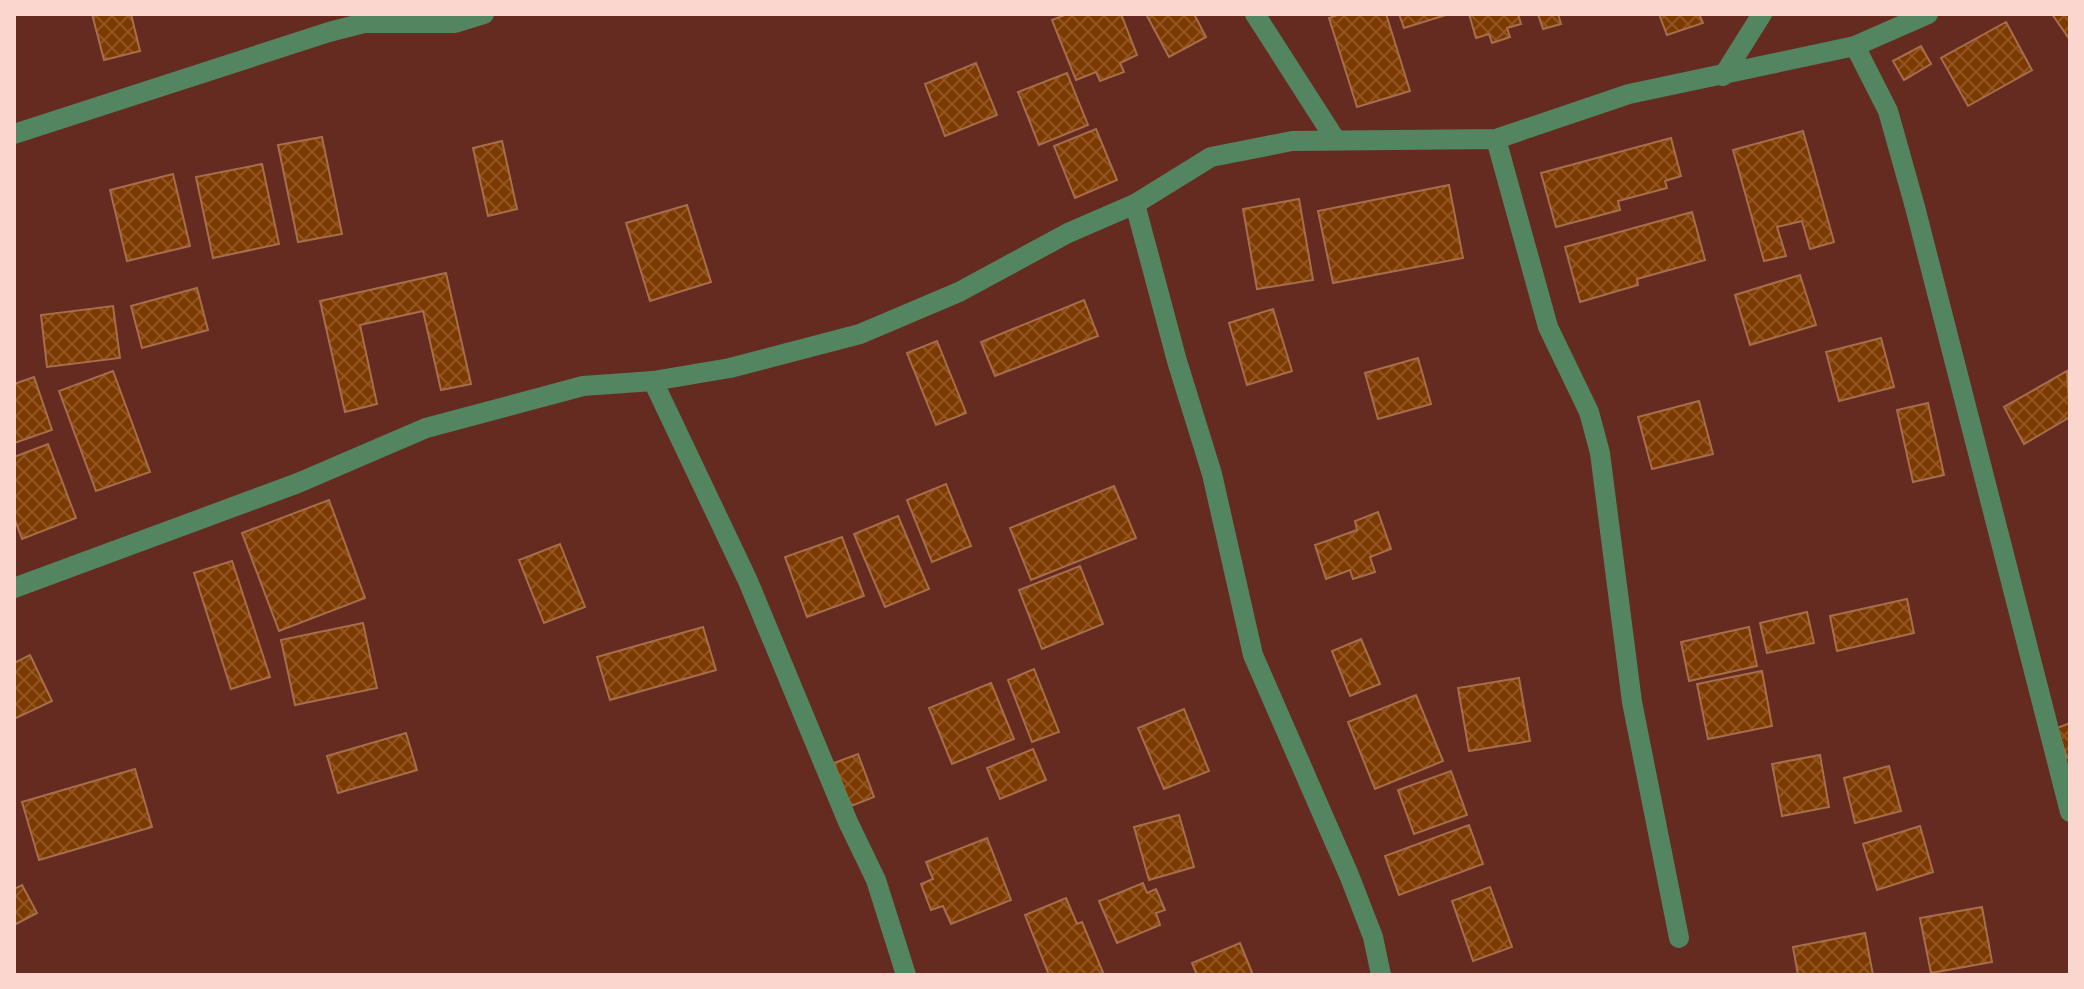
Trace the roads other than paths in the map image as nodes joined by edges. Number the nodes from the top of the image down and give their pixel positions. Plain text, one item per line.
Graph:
1 (484, 14) edge
2 (1255, 14) edge
3 (1762, 14) edge
4 (1928, 14) edge
5 (1855, 46) junction
6 (1723, 76) junction
7 (14, 134) edge
8 (1335, 139) junction
9 (1496, 139) junction
10 (1135, 204) junction
11 (653, 381) junction
12 (14, 588) edge
13 (2070, 812) edge
14 (1679, 938) dead end
15 (906, 975) edge
16 (1381, 975) edge

1 - 7 street
2 - 8 street
3 - 6 street
4 - 5 street
5 - 6 street
5 - 13 street
6 - 9 street
8 - 9 street
8 - 10 street
9 - 14 street
10 - 11 street
10 - 16 street
11 - 12 street
11 - 15 street

